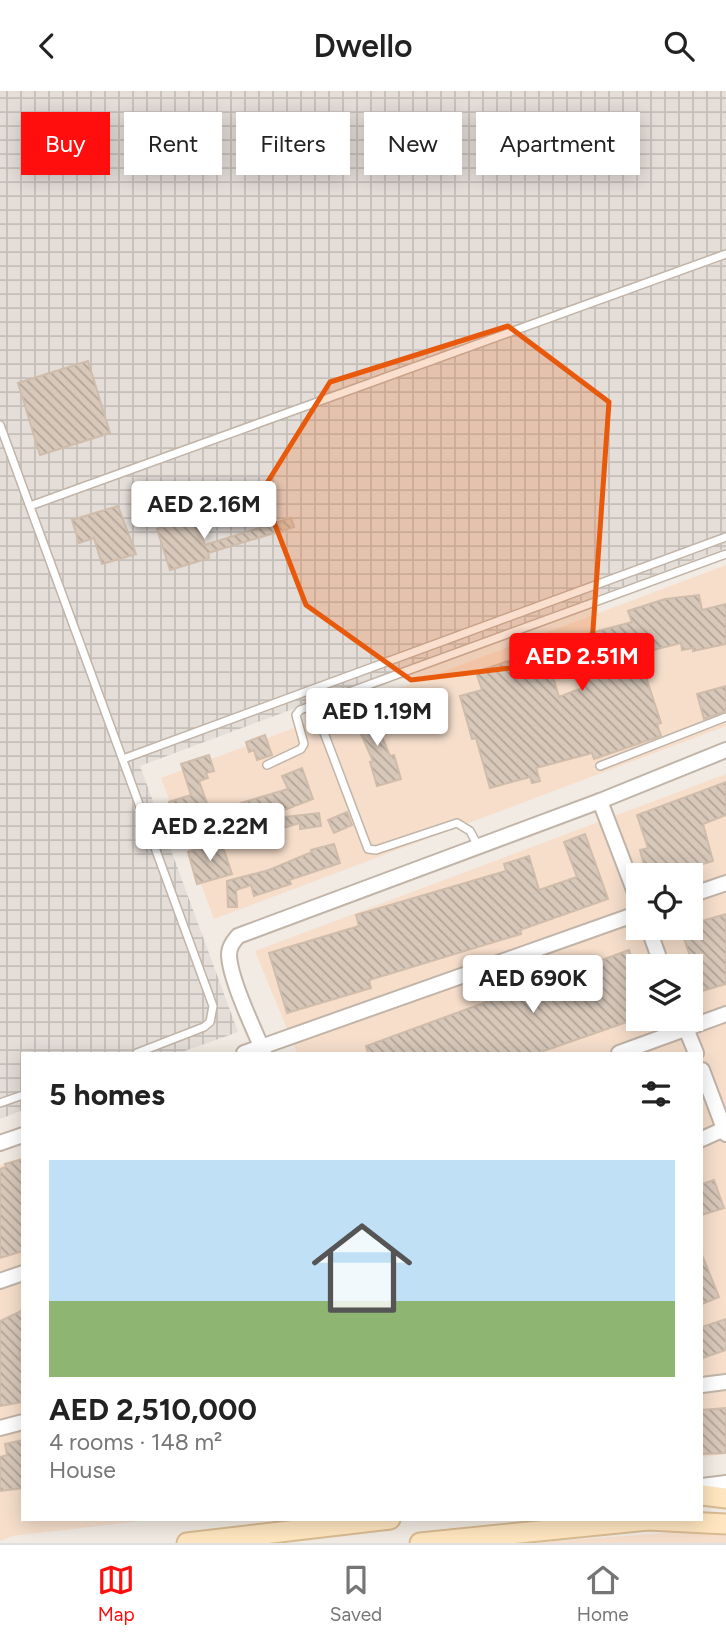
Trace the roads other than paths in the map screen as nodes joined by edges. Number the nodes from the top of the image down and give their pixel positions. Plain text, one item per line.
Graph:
1 (726, 254) edge
2 (0, 425) edge
3 (30, 506) junction
4 (726, 537) edge
5 (726, 554) edge
6 (726, 717) edge
7 (323, 730) dead end
8 (726, 750) edge
9 (122, 759) junction
10 (267, 765) dead end
11 (600, 766) dead end
12 (600, 801) junction
13 (478, 846) junction
14 (626, 869) edge
15 (726, 883) edge
16 (703, 891) edge
17 (626, 918) edge
18 (726, 1014) edge
19 (703, 1019) edge
20 (667, 1031) edge
21 (687, 1031) edge
22 (263, 1050) edge
23 (140, 1052) edge
24 (621, 1052) edge
25 (696, 1052) edge
26 (703, 1073) edge
27 (21, 1096) edge
28 (0, 1103) edge
29 (725, 1132) edge
30 (21, 1136) edge
31 (703, 1139) edge
32 (0, 1143) edge
33 (21, 1274) edge
34 (0, 1281) edge
35 (726, 1382) edge
36 (703, 1385) edge
37 (21, 1423) edge
38 (0, 1428) edge
39 (726, 1483) edge
40 (703, 1486) edge
41 (703, 1495) edge
42 (726, 1498) edge
43 (358, 1521) edge
44 (529, 1521) edge
45 (640, 1521) edge
46 (664, 1521) edge
47 (293, 1525) edge
48 (726, 1525) edge
49 (480, 1540) edge
50 (187, 1543) edge
51 (410, 1543) edge
52 (421, 1543) edge

1 - 3 lane
2 - 3 lane
3 - 9 lane
4 - 9 lane
5 - 10 lane
6 - 11 lane
7 - 13 lane
8 - 12 street
9 - 23 lane
12 - 13 street
12 - 14 street
13 - 22 street
15 - 16 street
17 - 22 street
18 - 19 street
20 - 24 street
21 - 25 street
26 - 29 street
27 - 28 lane
29 - 31 street
30 - 32 street
33 - 34 street
35 - 36 street
37 - 38 street
39 - 40 street
41 - 42 street
43 - 47 street
44 - 51 street
45 - 49 street
46 - 48 street
47 - 50 street
49 - 52 street

